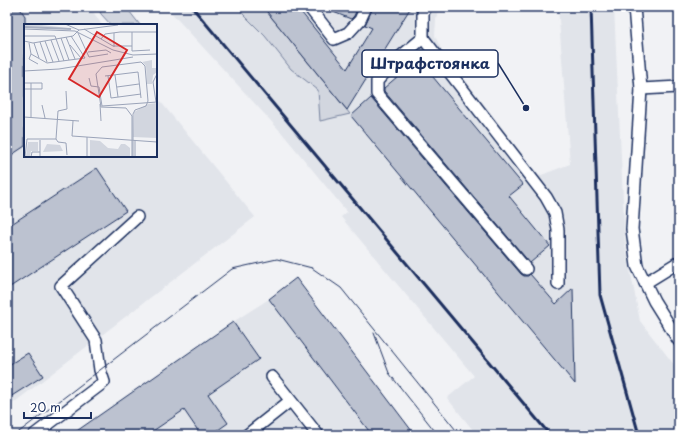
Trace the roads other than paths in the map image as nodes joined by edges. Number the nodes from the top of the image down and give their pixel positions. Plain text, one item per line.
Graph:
1 (309, 7) edge
2 (366, 7) edge
3 (426, 7) edge
4 (634, 7) edge
5 (423, 38) junction
6 (679, 87) edge
7 (641, 89) junction
8 (137, 217) dead end
9 (679, 262) edge
10 (526, 269) dead end
11 (645, 283) junction
12 (558, 284) dead end
13 (679, 341) edge
14 (272, 377) dead end
15 (290, 401) junction
16 (34, 435) edge
17 (247, 435) edge
18 (318, 435) edge

1 - 2 lane
3 - 5 lane
4 - 7 lane
5 - 10 lane
5 - 12 lane
6 - 7 lane
7 - 11 lane
8 - 16 lane
9 - 11 lane
11 - 13 lane
14 - 15 lane
15 - 17 lane
15 - 18 lane

